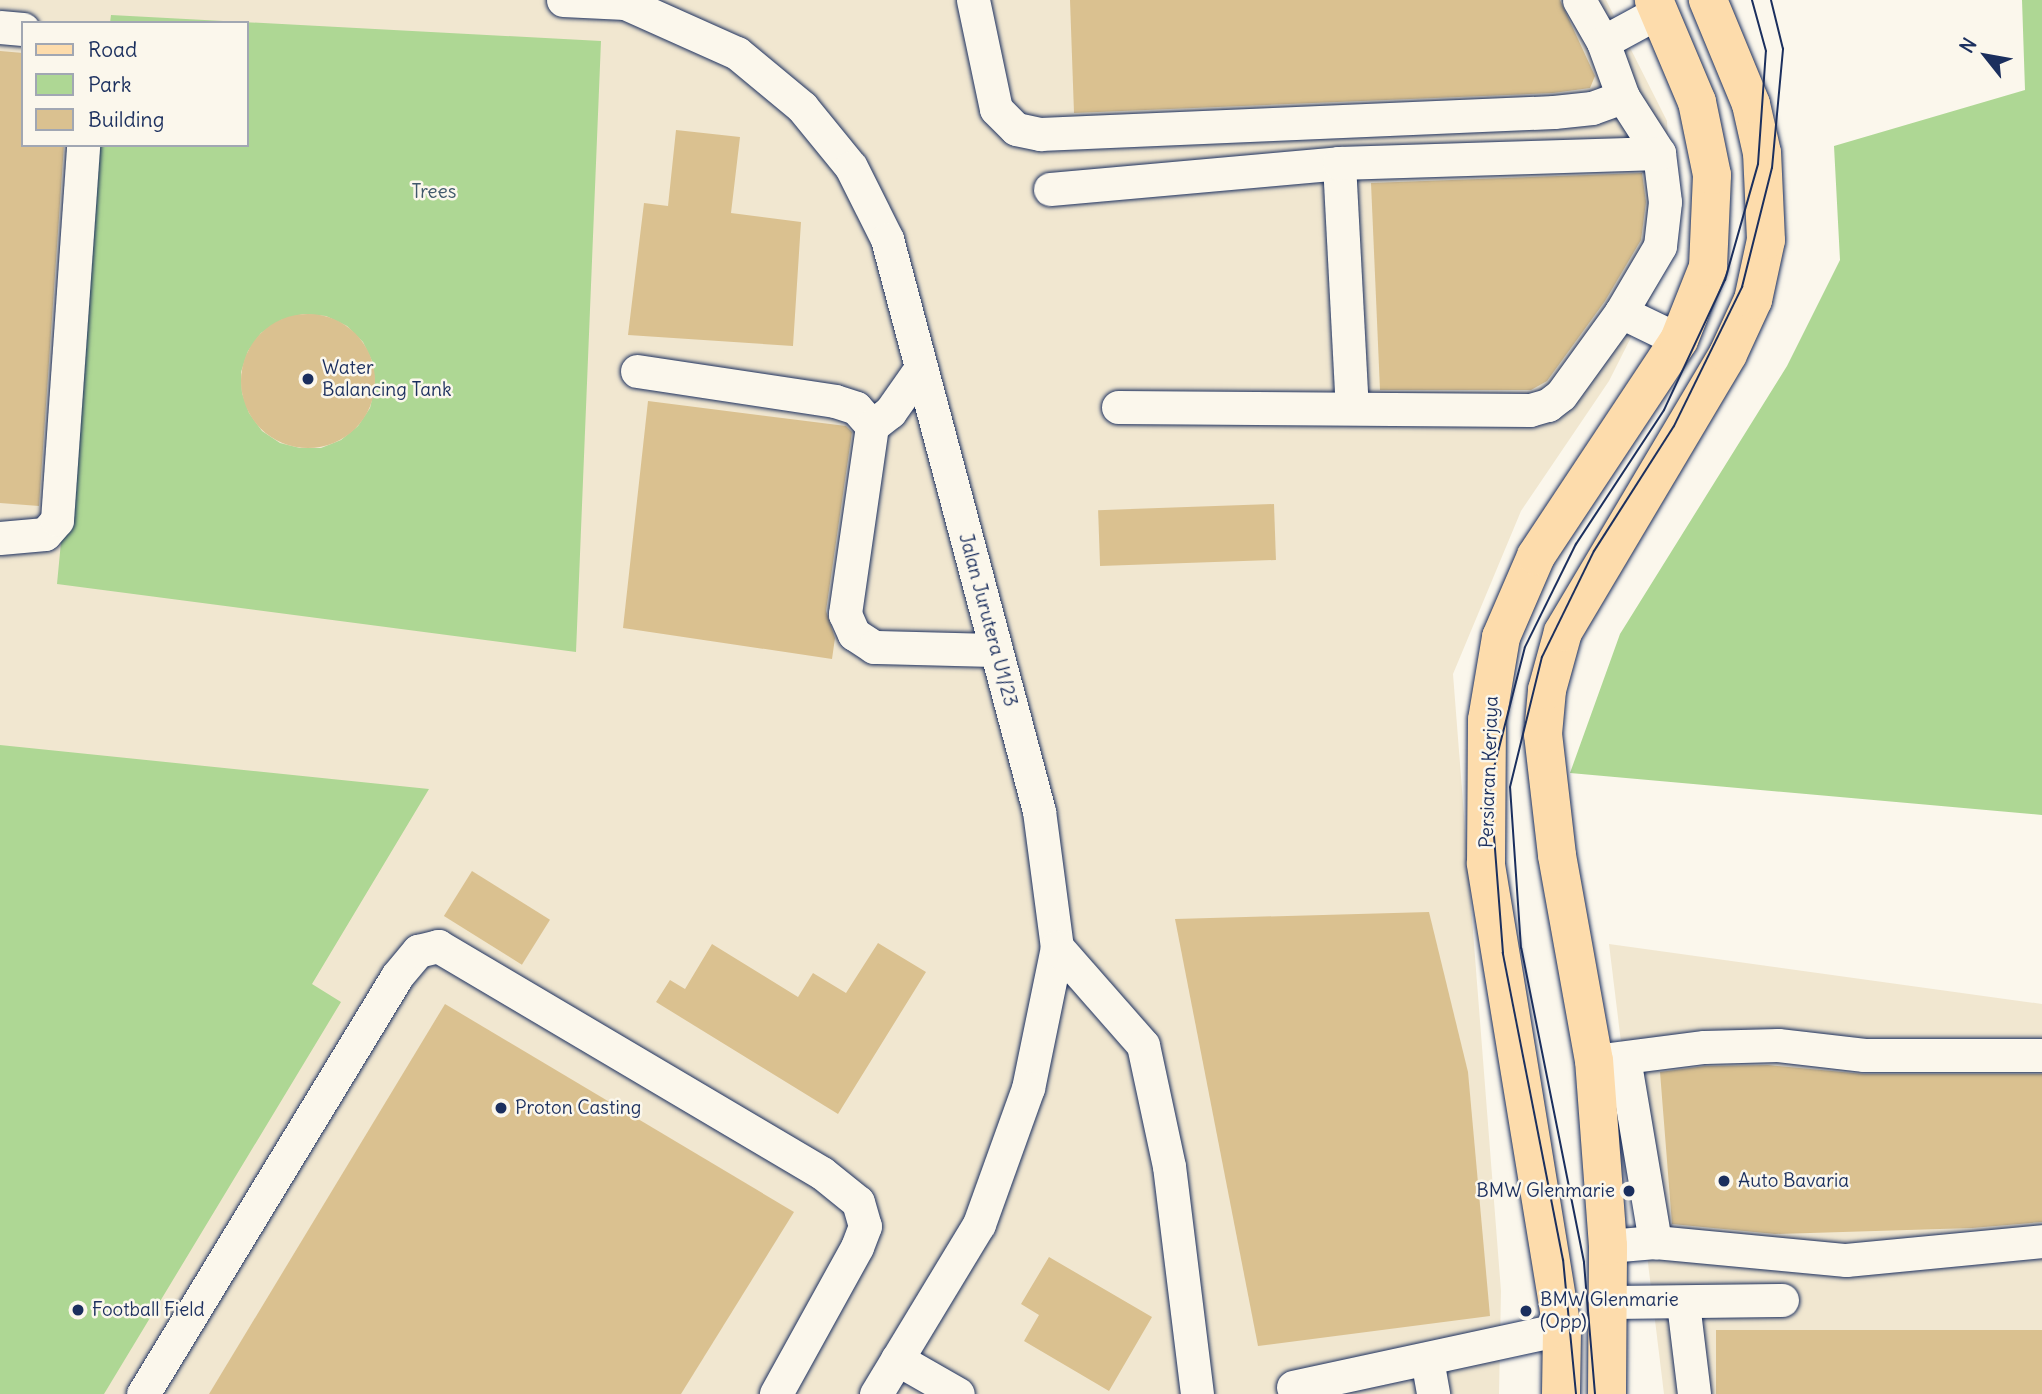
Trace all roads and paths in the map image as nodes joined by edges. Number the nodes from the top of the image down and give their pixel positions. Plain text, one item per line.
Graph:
1 (563, 0) edge
2 (973, 0) edge
3 (1580, 0) edge
4 (1709, 0) edge
5 (1657, 6) edge
6 (0, 27) edge
7 (21, 29) edge
8 (1603, 42) junction
9 (1623, 97) junction
10 (83, 147) edge
11 (1659, 153) junction
12 (1339, 163) junction
13 (1050, 189) dead end
14 (1620, 312) junction
15 (1679, 340) junction
16 (921, 368) junction
17 (637, 371) dead end
18 (1118, 407) dead end
19 (1352, 408) junction
20 (872, 426) junction
21 (0, 538) edge
22 (996, 650) junction
23 (1057, 947) junction
24 (2042, 1055) edge
25 (1609, 1060) junction
26 (2042, 1241) edge
27 (1655, 1242) junction
28 (1608, 1245) junction
29 (1782, 1300) dead end
30 (1610, 1302) junction
31 (1683, 1303) junction
32 (1562, 1329) junction
33 (897, 1359) junction
34 (1427, 1359) junction
35 (1293, 1387) dead end
36 (144, 1394) edge
37 (776, 1394) edge
38 (876, 1394) edge
39 (958, 1394) edge
40 (1197, 1394) edge
41 (1433, 1394) edge
42 (1562, 1394) edge
43 (1607, 1394) edge
44 (1694, 1394) edge

1 - 16 street, Jalan Jurutera U1/23
2 - 9 street
3 - 8 street
4 - 25 main road
5 - 8 street
5 - 15 main road, Persiaran Kerjaya
6 - 7 street
8 - 9 street
9 - 11 street
10 - 21 street
11 - 12 street
11 - 14 street
12 - 13 street
12 - 19 street
14 - 15 street
14 - 19 street
15 - 32 main road, Persiaran Kerjaya
16 - 20 street
16 - 22 street, Jalan Jurutera U1/23
17 - 20 street
18 - 19 street
20 - 22 street
22 - 23 street, Jalan Jurutera U1/23
23 - 33 street, Jalan Jurutera U1/23
23 - 40 street
24 - 25 street
25 - 27 street
25 - 28 main road
26 - 27 street
27 - 28 street
28 - 30 main road
29 - 31 street
30 - 31 street
30 - 43 main road
31 - 44 street
32 - 34 street
32 - 42 main road, Persiaran Kerjaya
33 - 38 street, Jalan Jurutera U1/23
33 - 39 street
34 - 35 street
34 - 41 street
36 - 37 street

